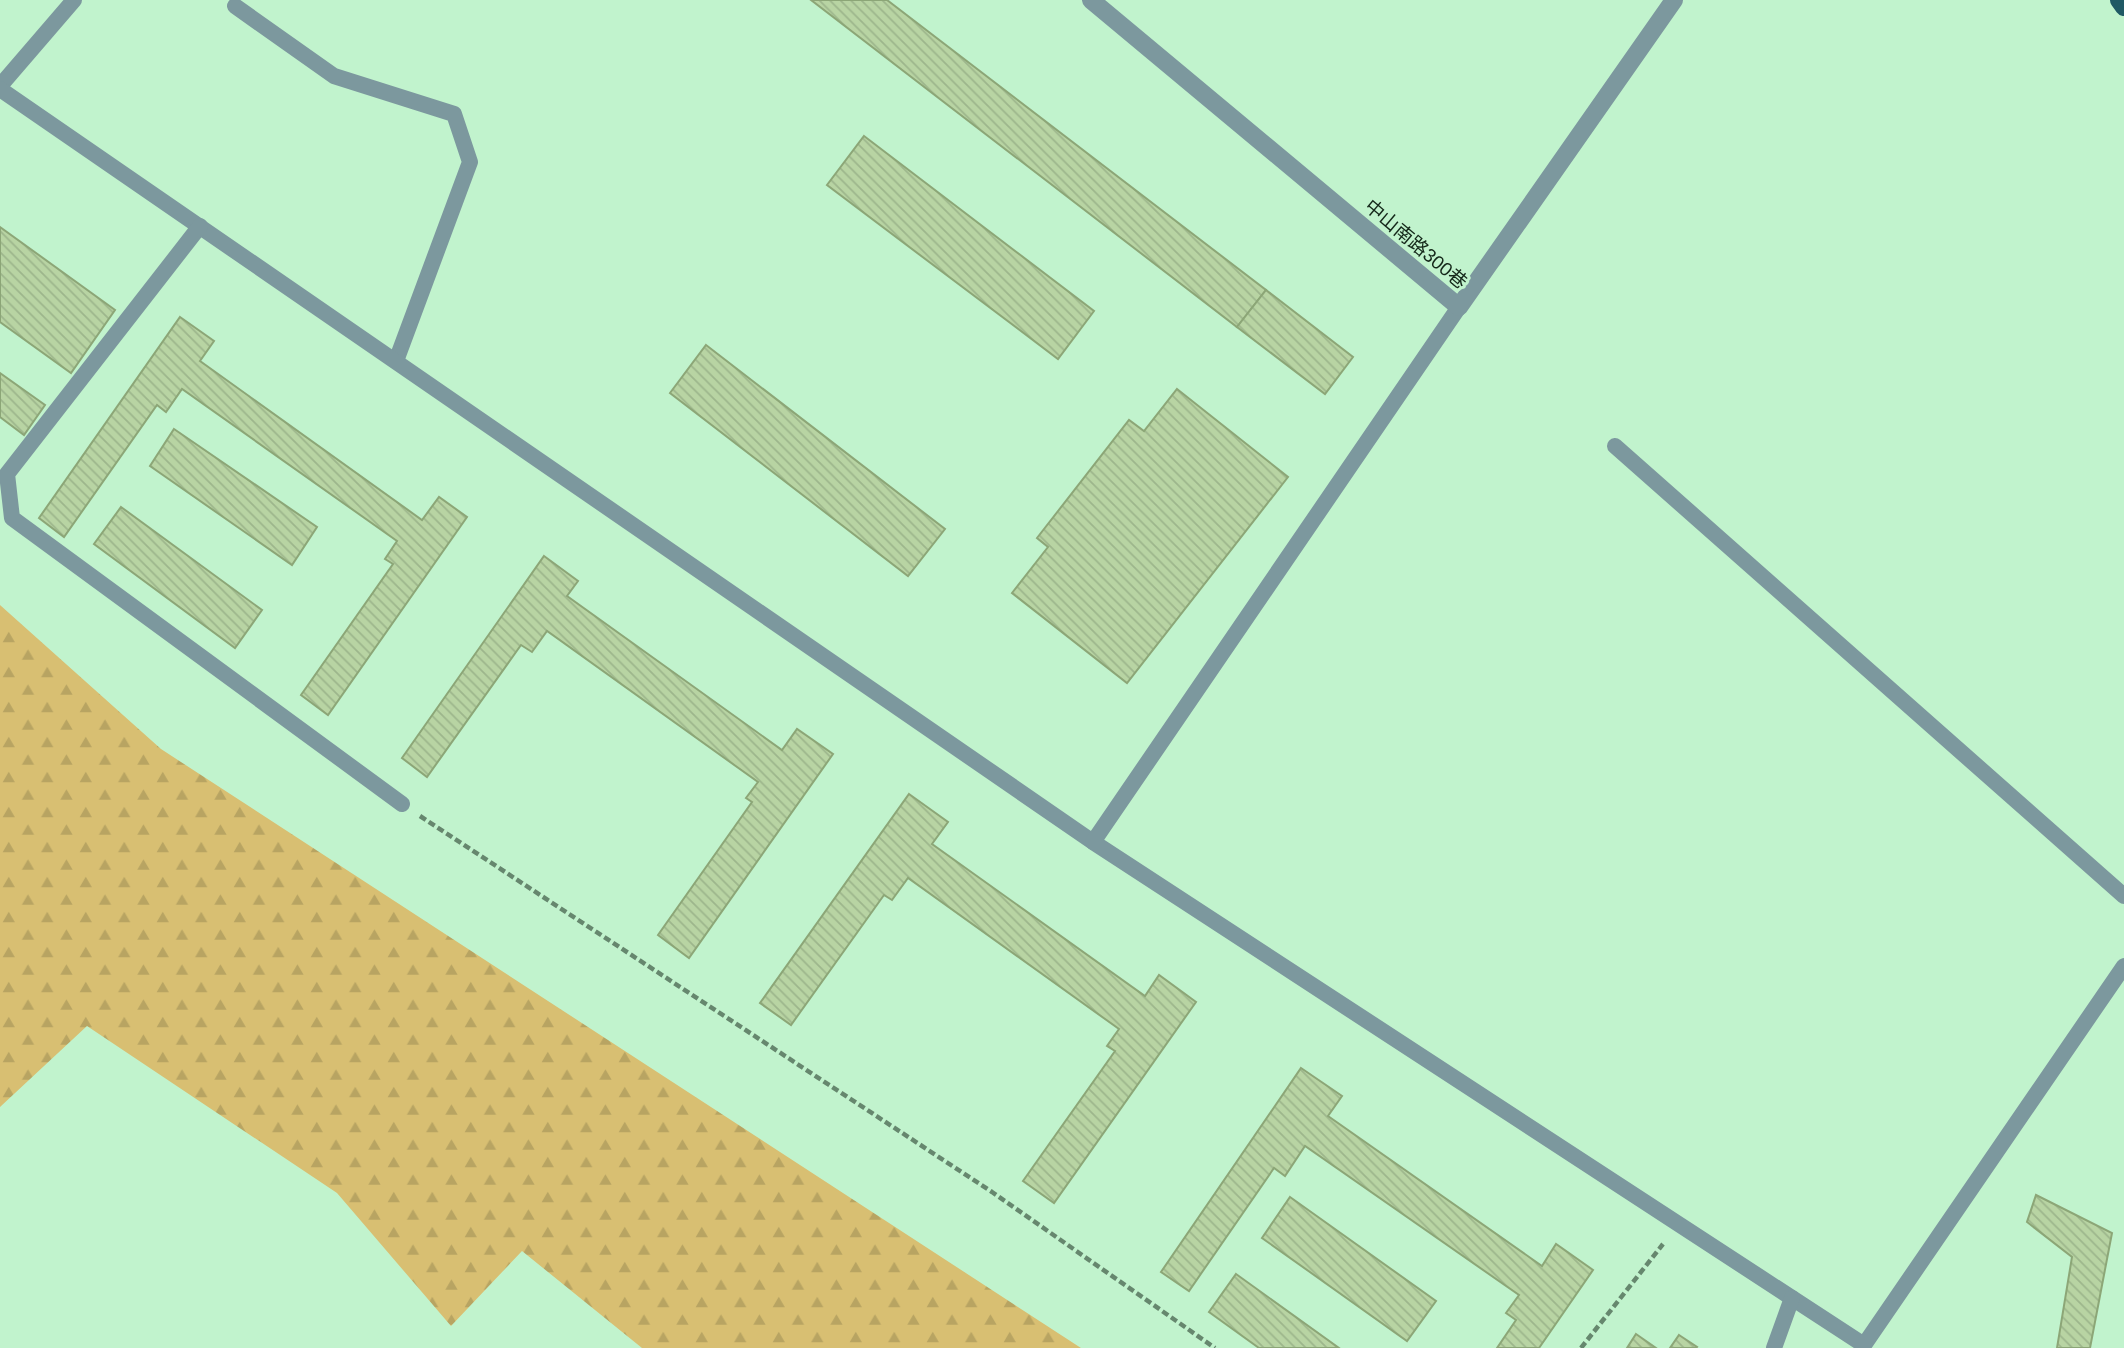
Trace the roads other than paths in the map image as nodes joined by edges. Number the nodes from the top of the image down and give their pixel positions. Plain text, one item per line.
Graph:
1 (74, 0) edge
2 (1091, 0) edge
3 (1674, 0) edge
4 (2119, 0) edge
5 (235, 6) dead end
6 (2124, 7) edge
7 (0, 87) edge
8 (200, 226) junction
9 (1459, 307) junction
10 (396, 361) junction
11 (1615, 446) dead end
12 (402, 804) road end
13 (1093, 842) junction
14 (2124, 896) edge
15 (2124, 966) edge
16 (1792, 1298) junction
17 (1774, 1348) edge

1 - 7 lane
2 - 9 street, 中山南路300巷
3 - 9 street, 中山南路300巷
4 - 6 main road
5 - 10 lane
7 - 8 lane
8 - 10 lane
8 - 12 lane
9 - 13 lane
10 - 13 lane
11 - 14 lane
13 - 16 lane
15 - 16 lane
16 - 17 lane

